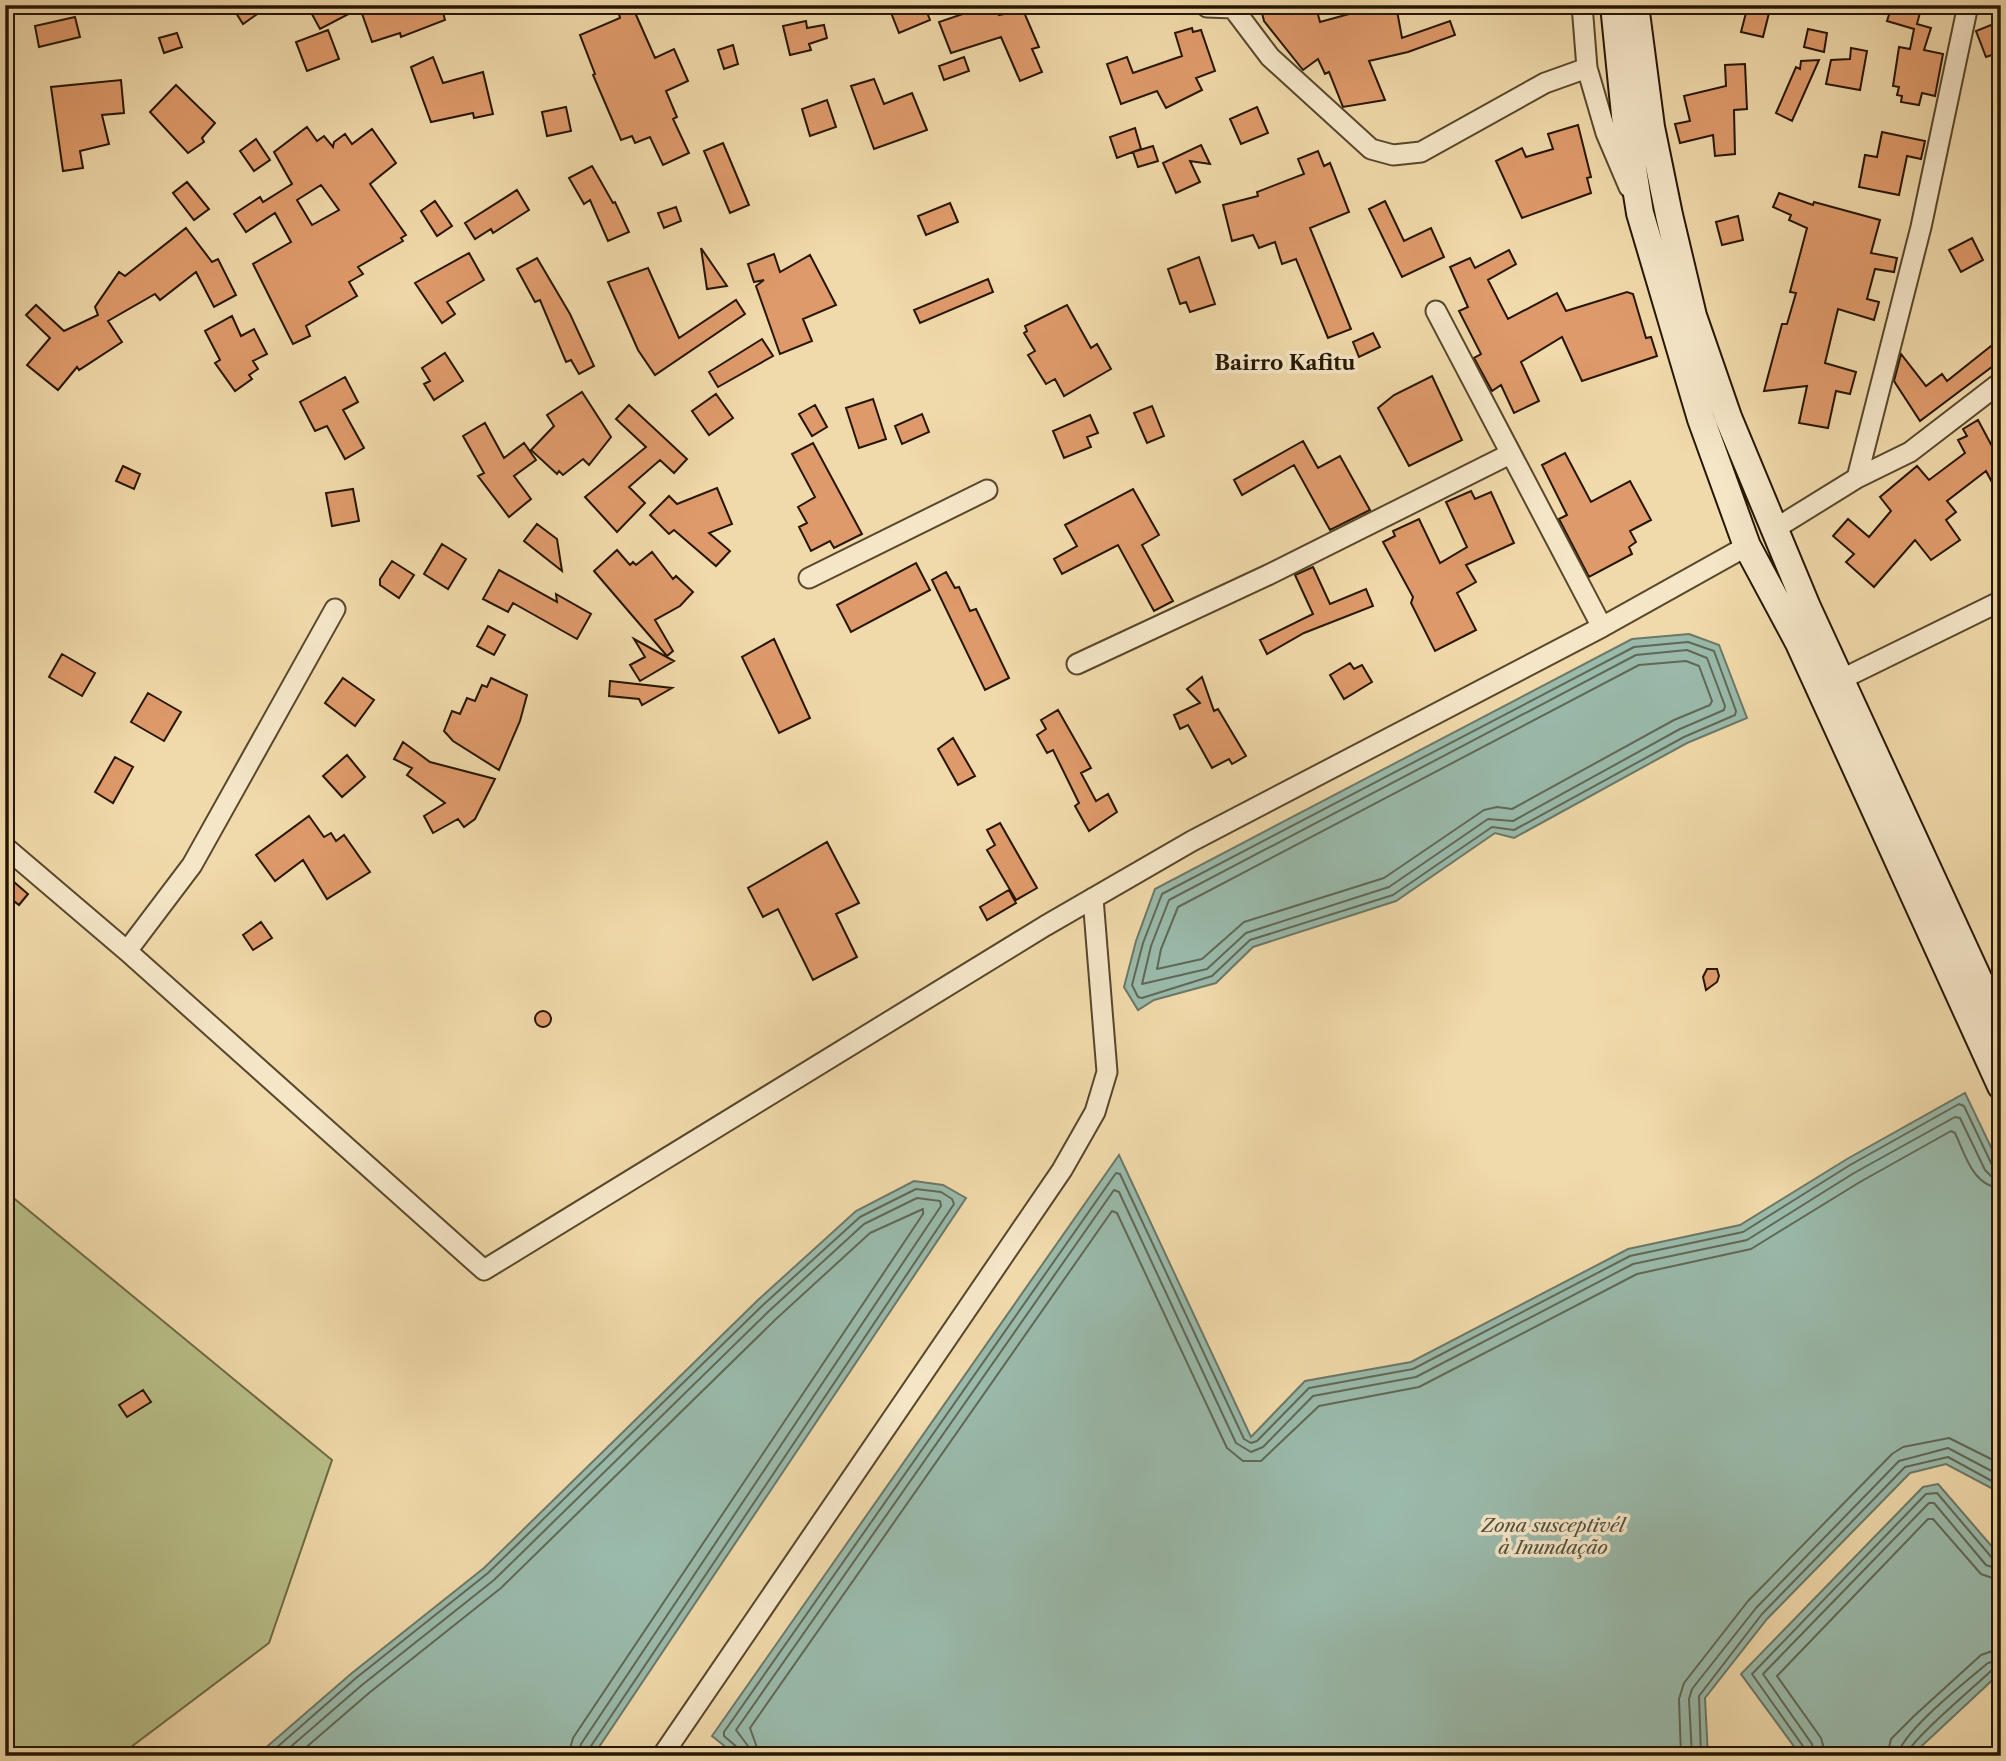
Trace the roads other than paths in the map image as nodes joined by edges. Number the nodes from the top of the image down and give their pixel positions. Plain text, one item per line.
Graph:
1 (1582, 5) edge
2 (1614, 5) edge
3 (1635, 5) edge
4 (1968, 5) edge
5 (1207, 7) dead end
6 (1587, 68) junction
7 (1640, 213) junction
8 (1436, 311) dead end
9 (2001, 382) edge
10 (1510, 454) junction
11 (1857, 478) junction
12 (987, 490) dead end
13 (1773, 530) junction
14 (1747, 546) junction
15 (810, 578) dead end
16 (2001, 601) edge
17 (335, 609) dead end
18 (1602, 627) junction
19 (1077, 664) dead end
20 (1842, 679) junction
21 (5, 847) edge
22 (1093, 898) junction
23 (127, 951) junction
24 (2001, 1028) edge
25 (2001, 1086) edge
26 (662, 1756) edge

1 - 6 street
2 - 7 main road
3 - 13 main road
4 - 11 street
5 - 6 street
6 - 7 street
7 - 14 main road
8 - 10 street
9 - 11 street
10 - 18 street
10 - 19 street
11 - 13 street
12 - 15 street
13 - 14 main road
13 - 20 main road
14 - 18 street
14 - 25 main road
16 - 20 street
17 - 23 street
18 - 22 street
20 - 24 main road
21 - 23 street
22 - 23 street
22 - 26 street

